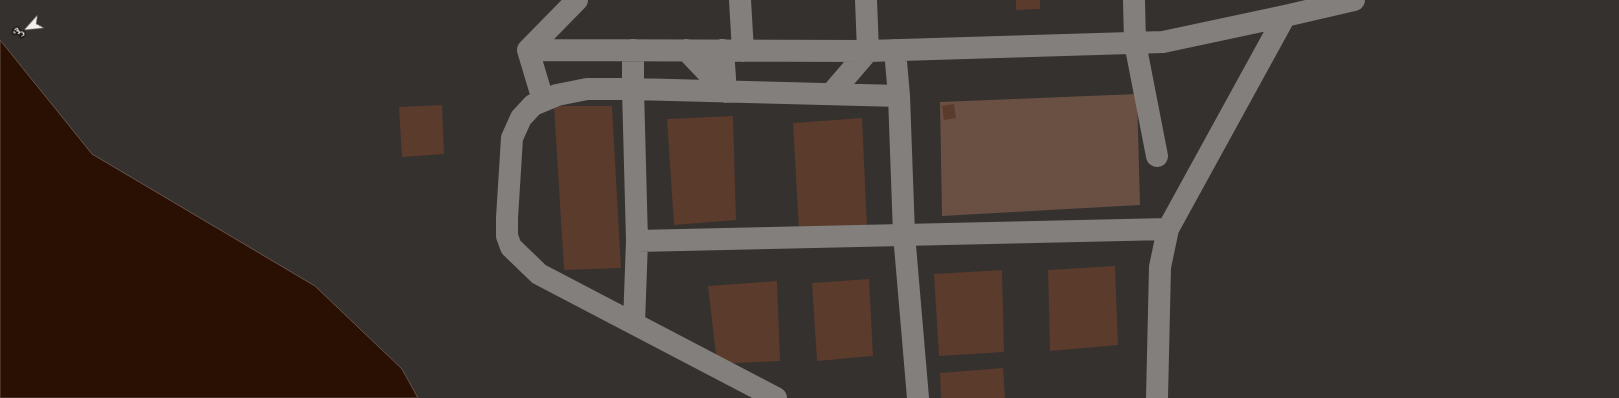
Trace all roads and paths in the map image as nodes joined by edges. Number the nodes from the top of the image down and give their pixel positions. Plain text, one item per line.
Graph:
1 (577, 0) edge
2 (740, 0) edge
3 (866, 0) edge
4 (1134, 0) edge
5 (1354, 0) edge
6 (1285, 16) junction
7 (1134, 43) junction
8 (528, 50) junction
9 (633, 50) junction
10 (686, 50) junction
11 (733, 50) junction
12 (895, 50) junction
13 (868, 51) junction
14 (704, 69) junction
15 (633, 89) junction
16 (683, 91) junction
17 (726, 92) junction
18 (831, 94) junction
19 (899, 96) junction
20 (543, 100) junction
21 (1157, 156) dead end
22 (1168, 229) junction
23 (904, 234) junction
24 (637, 241) junction
25 (634, 323) junction
26 (776, 398) edge
27 (918, 398) edge
28 (1157, 398) edge

1 - 8 street
2 - 11 street
3 - 13 street
4 - 7 street
5 - 6 street
6 - 7 street
6 - 22 street
7 - 12 street
7 - 21 street
8 - 9 street
8 - 20 street
9 - 10 street
9 - 15 street
10 - 11 street
10 - 14 street
11 - 13 street
11 - 14 street
11 - 17 street
12 - 13 street
12 - 19 street
13 - 18 street
14 - 16 street
14 - 17 street
15 - 16 street
15 - 20 street
15 - 24 street
16 - 17 street
17 - 18 street
18 - 19 street
19 - 23 street
20 - 25 street
22 - 23 street
22 - 28 street
23 - 24 street
23 - 27 street
24 - 25 street
25 - 26 street

